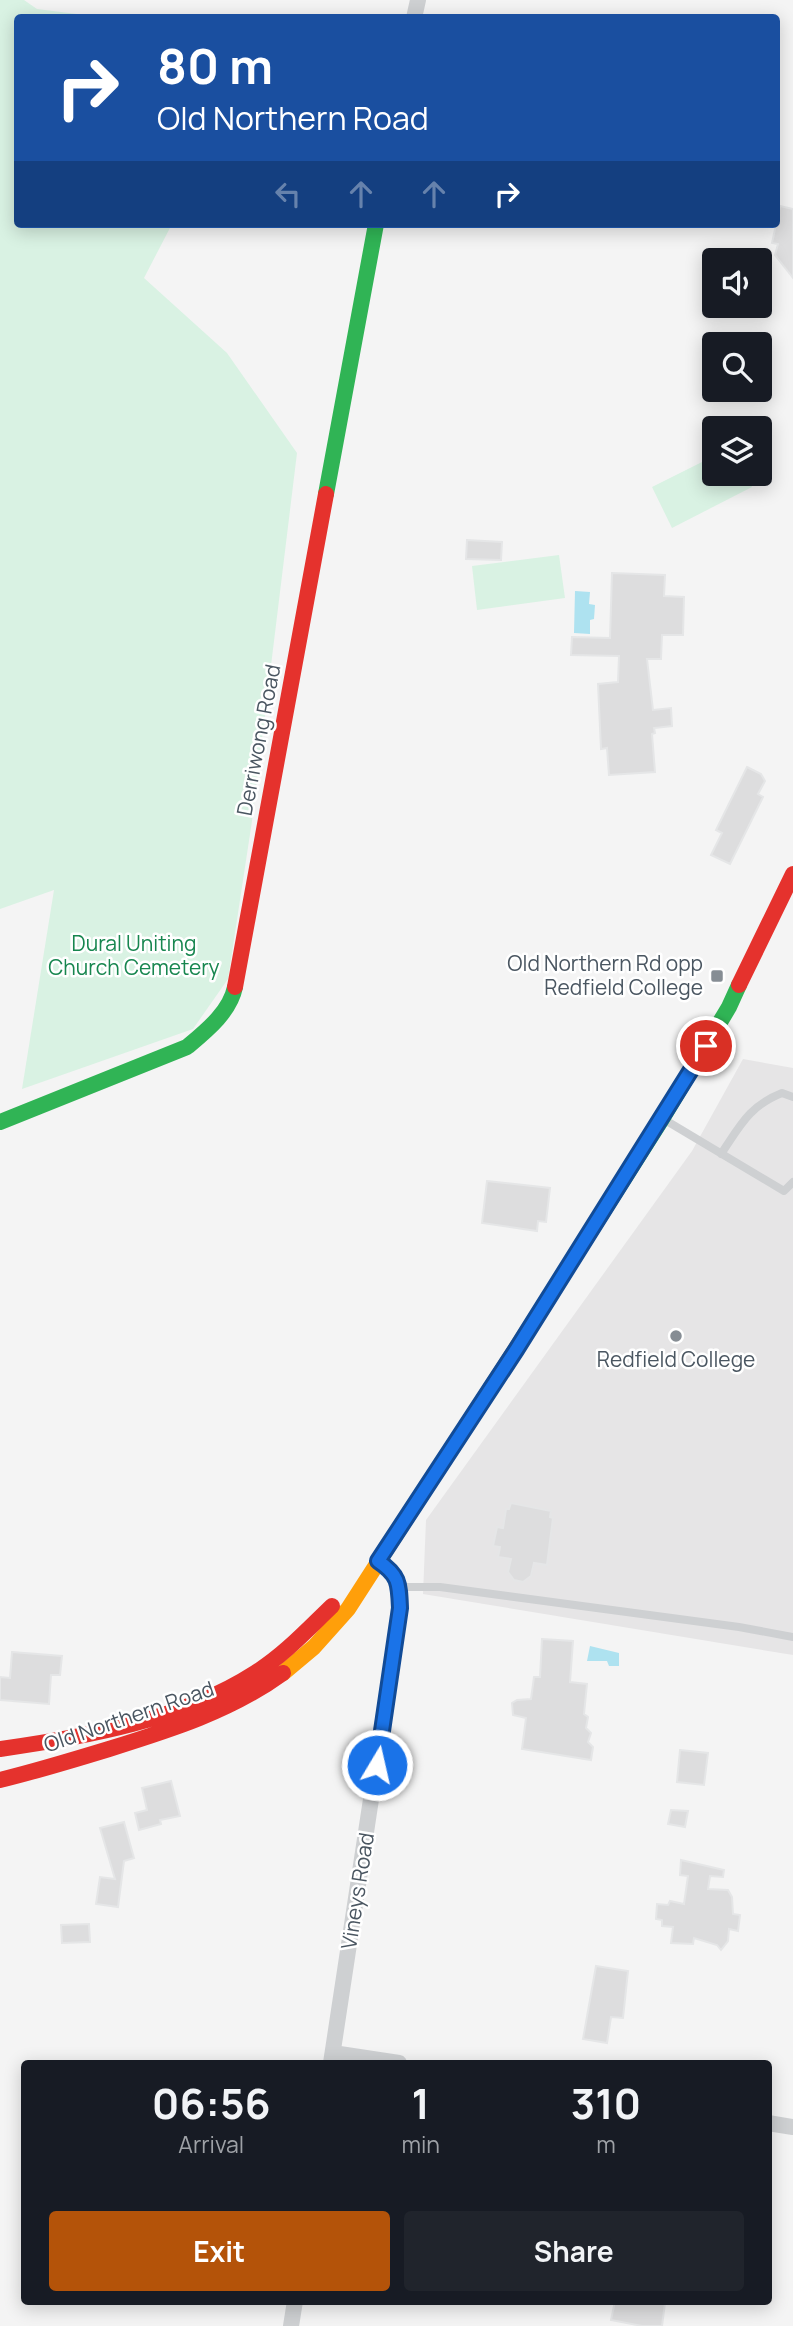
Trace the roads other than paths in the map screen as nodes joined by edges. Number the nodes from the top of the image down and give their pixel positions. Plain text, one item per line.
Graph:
1 (375, 228) edge
2 (793, 874) edge
3 (793, 1097) edge
4 (662, 1119) junction
5 (0, 1122) edge
6 (721, 1154) junction
7 (793, 1182) edge
8 (378, 1561) junction
9 (400, 1587) junction
10 (793, 1637) edge
11 (0, 1749) edge
12 (0, 1780) edge
13 (332, 2058) edge
14 (358, 2060) edge
15 (772, 2124) edge
16 (793, 2127) edge
17 (294, 2305) edge
18 (291, 2326) edge

1 - 5 main road, Derriwong Road
2 - 4 main road, Old Northern Road
3 - 6 lane
4 - 6 lane
4 - 8 main road, Old Northern Road
6 - 7 lane
8 - 9 street
8 - 11 main road, Old Northern Road
8 - 12 main road, Old Northern Road
9 - 10 lane
9 - 13 street, Vineys Road
13 - 14 street
15 - 16 street
17 - 18 street

